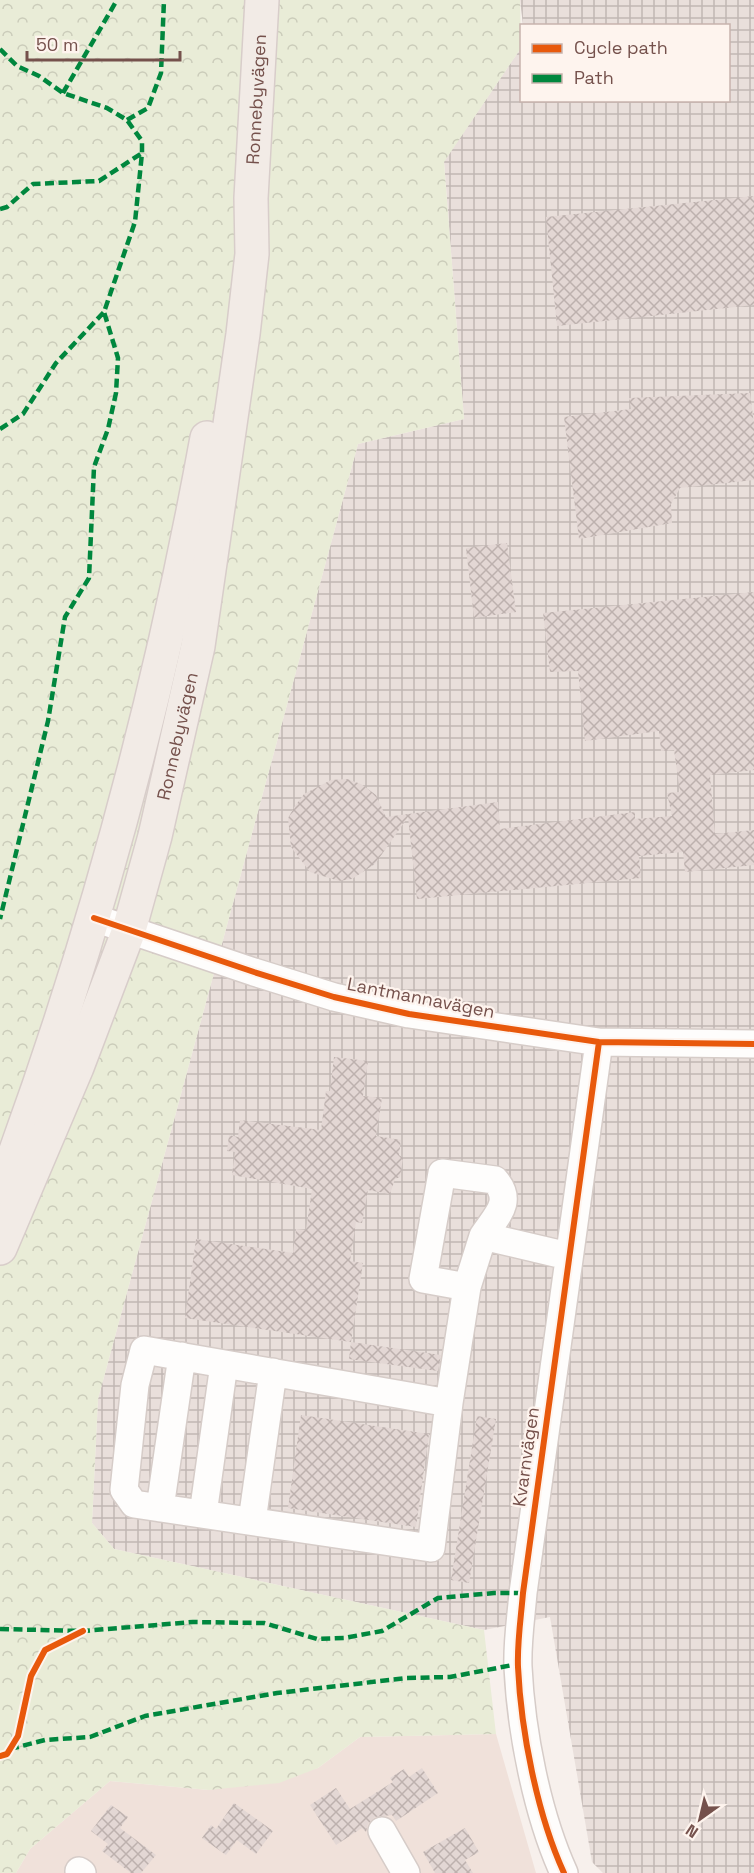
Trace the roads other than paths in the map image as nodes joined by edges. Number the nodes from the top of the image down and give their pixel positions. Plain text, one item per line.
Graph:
1 (262, 0) edge
2 (251, 198) junction
3 (94, 918) junction
4 (129, 930) junction
5 (599, 1042) junction
6 (754, 1044) edge
7 (0, 1194) edge
8 (483, 1236) junction
9 (0, 1248) edge
10 (568, 1256) junction
11 (467, 1287) junction
12 (182, 1356) junction
13 (224, 1364) junction
14 (273, 1372) junction
15 (449, 1403) junction
16 (160, 1508) junction
17 (203, 1514) junction
18 (252, 1521) junction
19 (382, 1831) dead end
20 (406, 1873) edge
21 (564, 1873) edge

1 - 2 main road, Ronnebyvägen
2 - 3 main road, Ronnebyvägen
2 - 4 main road, Ronnebyvägen
3 - 4 street, Lantmannavägen
3 - 7 main road, Ronnebyvägen
4 - 5 street, Lantmannavägen
4 - 9 main road, Ronnebyvägen
5 - 6 street, Lantmannavägen
5 - 10 street, Kvarnvägen
8 - 10 street
8 - 11 street
8 - 11 street
10 - 21 street, Kvarnvägen
11 - 15 street
12 - 13 street
12 - 16 street
12 - 16 street
13 - 14 street
13 - 17 street
14 - 15 street
14 - 18 street
15 - 18 street
16 - 17 street
17 - 18 street
19 - 20 street

